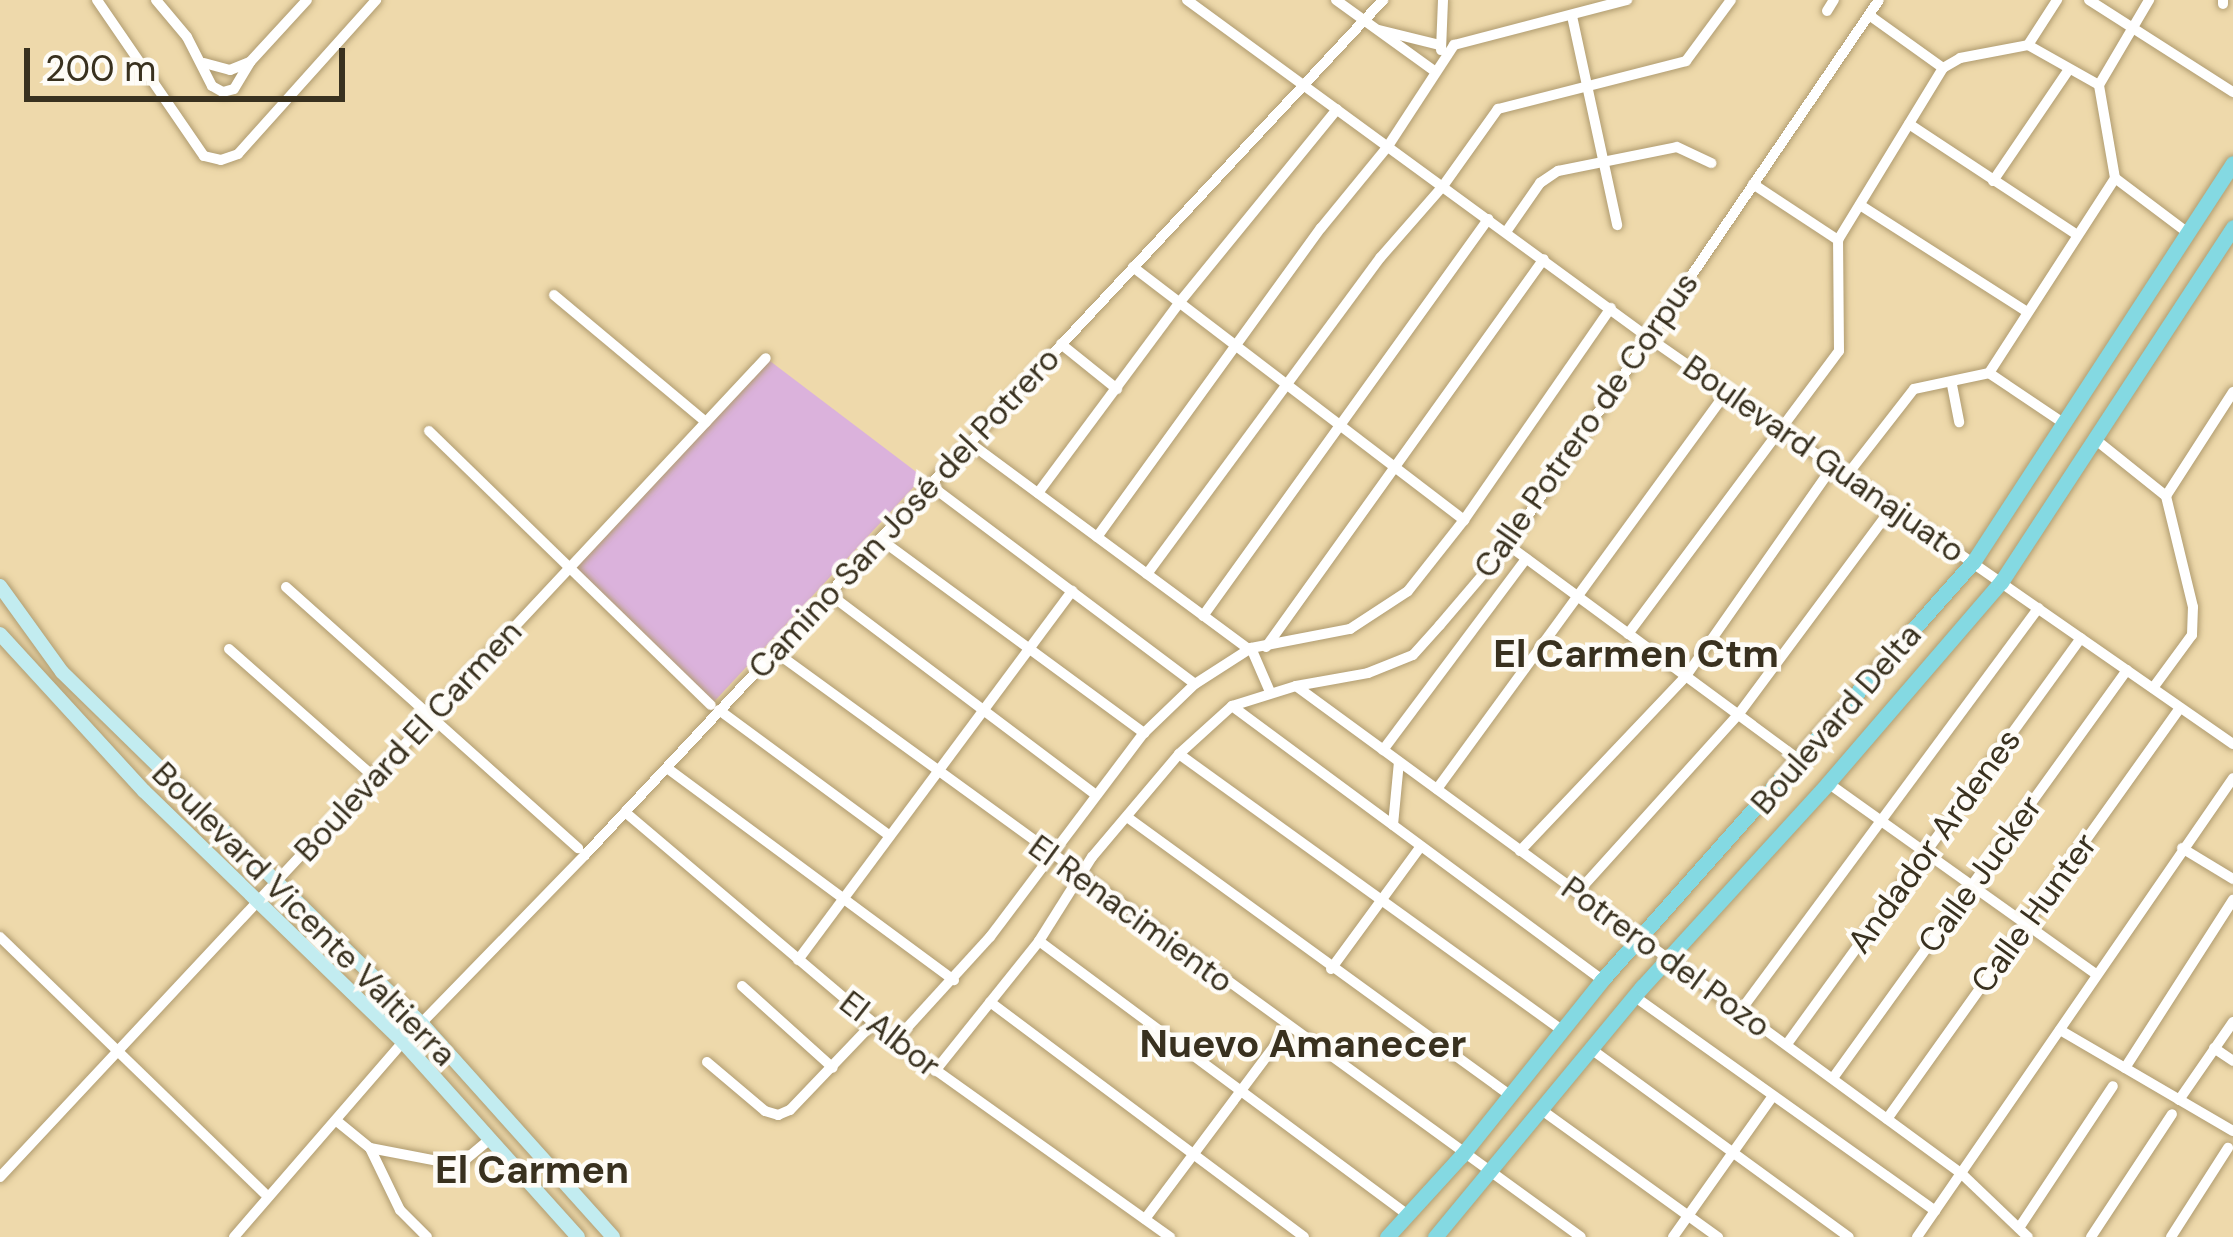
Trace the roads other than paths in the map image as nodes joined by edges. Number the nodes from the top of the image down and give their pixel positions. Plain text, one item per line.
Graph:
1 (97, 0) edge
2 (156, 0) edge
3 (186, 0) edge
4 (307, 0) edge
5 (376, 0) edge
6 (1336, 0) edge
7 (1383, 0) edge
8 (1443, 0) edge
9 (1627, 0) edge
10 (1731, 0) edge
11 (1879, 0) edge
12 (2057, 0) edge
13 (2089, 0) edge
14 (2150, 0) edge
15 (1192, 2) edge
16 (171, 12) junction
17 (1869, 15) junction
18 (1572, 16) junction
19 (1366, 25) junction
20 (2133, 28) junction
21 (2029, 45) junction
22 (1438, 58) junction
23 (250, 62) junction
24 (204, 63) junction
25 (1943, 68) junction
26 (2067, 72) junction
27 (1304, 85) junction
28 (2099, 85) junction
29 (1591, 87) junction
30 (2233, 92) edge
31 (1336, 109) junction
32 (1909, 124) junction
33 (1388, 146) junction
34 (1711, 163) dead end
35 (2233, 163) edge
36 (1605, 164) junction
37 (2115, 178) junction
38 (1994, 181) junction
39 (1754, 184) junction
40 (1443, 186) junction
41 (1860, 206) junction
42 (1488, 219) junction
43 (1617, 225) dead end
44 (2233, 227) edge
45 (1506, 232) junction
46 (2188, 233) junction
47 (2076, 234) junction
48 (1838, 240) junction
49 (2218, 248) junction
50 (1544, 260) junction
51 (2233, 260) edge
52 (1133, 267) junction
53 (554, 295) dead end
54 (1179, 303) junction
55 (1611, 308) junction
56 (2026, 311) junction
57 (1645, 334) junction
58 (1061, 344) junction
59 (1234, 345) junction
60 (766, 358) dead end
61 (1989, 373) junction
62 (1287, 385) junction
63 (1952, 385) junction
64 (1117, 389) junction
65 (1727, 392) junction
66 (2231, 399) edge
67 (706, 422) junction
68 (1959, 422) dead end
69 (2065, 424) junction
70 (1340, 425) junction
71 (429, 431) dead end
72 (1784, 431) junction
73 (2096, 440) junction
74 (970, 443) junction
75 (1834, 465) junction
76 (1396, 468) junction
77 (1847, 475) junction
78 (931, 485) junction
79 (1038, 493) junction
80 (2166, 496) junction
81 (1892, 506) junction
82 (1465, 520) junction
83 (1097, 537) junction
84 (880, 539) junction
85 (1508, 545) junction
86 (1526, 559) junction
87 (1973, 562) junction
88 (569, 566) junction
89 (1147, 574) junction
90 (2001, 581) junction
91 (0, 586) edge
92 (286, 587) dead end
93 (1072, 591) junction
94 (828, 593) junction
95 (1578, 597) junction
96 (2038, 608) junction
97 (1203, 616) junction
98 (0, 634) edge
99 (1628, 634) junction
100 (2081, 638) junction
101 (1255, 648) junction
102 (229, 649) dead end
103 (1029, 649) junction
104 (774, 651) junction
105 (2127, 670) junction
106 (1687, 676) junction
107 (1195, 684) junction
108 (1296, 686) junction
109 (2153, 688) junction
110 (1270, 692) junction
111 (1232, 706) junction
112 (715, 707) junction
113 (2180, 707) junction
114 (983, 710) junction
115 (1738, 715) junction
116 (431, 717) junction
117 (1144, 733) junction
118 (2233, 744) edge
119 (1383, 750) junction
120 (1179, 754) junction
121 (1800, 760) junction
122 (1399, 762) junction
123 (667, 767) junction
124 (938, 772) junction
125 (374, 777) junction
126 (2233, 778) edge
127 (1828, 783) junction
128 (1437, 789) junction
129 (1095, 794) junction
130 (625, 812) junction
131 (1127, 817) junction
132 (1882, 822) junction
133 (1393, 825) junction
134 (890, 836) junction
135 (1421, 845) junction
136 (578, 848) dead end
137 (2182, 848) junction
138 (1520, 851) junction
139 (1926, 853) junction
140 (1052, 856) junction
141 (1076, 875) junction
142 (2233, 879) edge
143 (276, 885) junction
144 (1972, 886) junction
145 (1577, 893) junction
146 (843, 898) junction
147 (1382, 900) junction
148 (260, 902) junction
149 (2231, 909) edge
150 (2026, 924) junction
151 (0, 937) edge
152 (1640, 939) junction
153 (1039, 941) junction
154 (1671, 958) junction
155 (798, 960) junction
156 (1331, 969) junction
157 (2097, 975) junction
158 (954, 980) junction
159 (1602, 980) junction
160 (742, 986) dead end
161 (1634, 997) junction
162 (990, 1002) junction
163 (1741, 1010) junction
164 (2233, 1022) edge
165 (873, 1023) junction
166 (422, 1024) junction
167 (1288, 1028) junction
168 (1560, 1029) junction
169 (2060, 1030) junction
170 (896, 1041) junction
171 (403, 1042) junction
172 (1786, 1044) junction
173 (2214, 1048) junction
174 (116, 1049) junction
175 (1592, 1049) junction
176 (2233, 1061) edge
177 (707, 1062) dead end
178 (833, 1068) junction
179 (2126, 1068) junction
180 (935, 1071) junction
181 (1833, 1078) junction
182 (2113, 1086) dead end
183 (1240, 1091) junction
184 (1510, 1095) junction
185 (1773, 1096) junction
186 (2179, 1100) junction
187 (1543, 1111) junction
188 (2172, 1114) dead end
189 (1887, 1119) junction
190 (338, 1122) junction
191 (2233, 1132) edge
192 (488, 1141) junction
193 (370, 1148) junction
194 (2228, 1148) dead end
195 (1193, 1154) junction
196 (1462, 1155) junction
197 (1733, 1156) junction
198 (1490, 1174) junction
199 (1962, 1174) junction
200 (0, 1177) edge
201 (264, 1193) dead end
202 (1935, 1210) junction
203 (1408, 1215) junction
204 (1689, 1216) junction
205 (1145, 1219) junction
206 (2024, 1233) edge
207 (234, 1237) edge
208 (427, 1237) edge
209 (578, 1237) edge
210 (613, 1237) edge
211 (1170, 1237) edge
212 (1304, 1237) edge
213 (1387, 1237) edge
214 (1435, 1237) edge
215 (1581, 1237) edge
216 (1673, 1237) edge
217 (1718, 1237) edge
218 (1849, 1237) edge
219 (1917, 1237) edge
220 (2091, 1237) edge
221 (2171, 1237) edge

1 - 5 street
2 - 16 street
3 - 16 street
4 - 23 street
6 - 19 street
7 - 19 street, Camino San José del Potrero
8 - 22 street
9 - 18 street
10 - 29 street
11 - 17 street, Calle Potrero de Corpus
12 - 21 street
13 - 20 street
14 - 20 street
15 - 27 street, Boulevard Guanajuato
16 - 24 street
17 - 25 street
17 - 39 street, Calle Potrero de Corpus
18 - 22 street
18 - 29 street
19 - 22 street
19 - 22 street
19 - 27 street, Camino San José del Potrero
20 - 28 street
20 - 30 street
21 - 25 street
21 - 26 street
22 - 33 street
23 - 24 street
23 - 24 street
25 - 32 street
26 - 28 street
26 - 38 street
27 - 31 street, Boulevard Guanajuato
27 - 52 street, Camino San José del Potrero
28 - 37 street
29 - 36 street
29 - 40 street
31 - 33 street, Boulevard Guanajuato
31 - 54 street
32 - 38 street
32 - 41 street
33 - 40 street, Boulevard Guanajuato
33 - 59 street
34 - 36 street
35 - 46 main road, Boulevard Delta
36 - 43 street
36 - 45 street
37 - 46 street
37 - 47 street
38 - 47 street
39 - 48 street
39 - 57 street, Calle Potrero de Corpus
40 - 42 street, Boulevard Guanajuato
40 - 62 street
41 - 48 street
41 - 56 street
42 - 45 street, Boulevard Guanajuato
42 - 70 street
44 - 49 main road, Boulevard Delta
45 - 50 street, Boulevard Guanajuato
46 - 69 main road, Boulevard Delta
47 - 56 street
48 - 72 street
49 - 51 street
49 - 73 main road, Boulevard Delta
50 - 55 street, Boulevard Guanajuato
50 - 76 street
52 - 54 street
52 - 58 street, Camino San José del Potrero
53 - 67 street
54 - 59 street
54 - 64 street
55 - 57 street, Boulevard Guanajuato
55 - 82 street
56 - 61 street
57 - 65 street, Boulevard Guanajuato
57 - 85 street, Calle Potrero de Corpus
58 - 64 street
58 - 74 street, Camino San José del Potrero
59 - 62 street
59 - 83 street
60 - 67 street, Boulevard El Carmen
61 - 63 street
61 - 69 street
62 - 70 street
62 - 89 street
63 - 68 street
63 - 77 street
64 - 79 street
65 - 72 street, Boulevard Guanajuato
65 - 95 street
66 - 80 street
67 - 88 street, Boulevard El Carmen
69 - 87 main road, Boulevard Delta
70 - 76 street
70 - 97 street
71 - 88 street
72 - 75 street, Boulevard Guanajuato
72 - 99 street
73 - 80 street
73 - 90 main road, Boulevard Delta
74 - 78 street, Camino San José del Potrero
74 - 79 street
75 - 77 street, Boulevard Guanajuato
75 - 106 street
76 - 82 street
76 - 101 street
77 - 81 street, Boulevard Guanajuato
78 - 84 street, Camino San José del Potrero
78 - 93 street
79 - 83 street
80 - 109 street
81 - 87 street, Boulevard Guanajuato
81 - 115 street
82 - 101 street
83 - 89 street
84 - 94 street, Camino San José del Potrero
84 - 103 street
85 - 86 street
85 - 108 street, Calle Potrero de Corpus
86 - 95 street
86 - 119 street
87 - 90 street, Boulevard Guanajuato
87 - 121 main road, Boulevard Delta
88 - 112 street
88 - 116 street, Boulevard El Carmen
89 - 97 street
90 - 96 street, Boulevard Guanajuato
90 - 127 main road, Boulevard Delta
91 - 143 main road, Boulevard Vicente Valtierra
92 - 116 street
93 - 103 street
93 - 107 street
94 - 104 street, Camino San José del Potrero
94 - 114 street
95 - 99 street
95 - 128 street
96 - 100 street, Boulevard Guanajuato
96 - 132 street
97 - 101 street
98 - 148 main road, Boulevard Vicente Valtierra
99 - 106 street
100 - 105 street, Boulevard Guanajuato
100 - 139 street, Andador Ardenes
101 - 107 street
101 - 110 street
102 - 125 street
103 - 114 street
103 - 117 street
104 - 112 street, Camino San José del Potrero
104 - 124 street, El Renacimiento
105 - 109 street, Boulevard Guanajuato
105 - 144 street, Calle Jucker
106 - 115 street
106 - 138 street
107 - 117 street
108 - 110 street, Calle Potrero de Corpus
108 - 119 street, Potrero del Pozo
109 - 113 street, Boulevard Guanajuato
110 - 111 street, Calle Potrero de Corpus
111 - 120 street, Calle Potrero de Corpus
111 - 133 street
112 - 123 street, Camino San José del Potrero
112 - 134 street
113 - 118 street, Boulevard Guanajuato
113 - 150 street, Calle Hunter
114 - 124 street
114 - 129 street
115 - 121 street
115 - 145 street
116 - 125 street, Boulevard El Carmen
116 - 136 street
117 - 129 street
119 - 122 street, Potrero del Pozo
120 - 131 street, Calle Potrero de Corpus
120 - 147 street
121 - 152 main road, Boulevard Delta
122 - 128 street, Potrero del Pozo
122 - 133 street
123 - 130 street, Camino San José del Potrero
123 - 146 street
124 - 134 street
124 - 140 street, El Renacimiento
125 - 143 street, Boulevard El Carmen
126 - 137 street
127 - 132 street
127 - 154 main road, Boulevard Delta
128 - 138 street, Potrero del Pozo
129 - 140 street
130 - 155 street, El Albor
130 - 166 street, Camino San José del Potrero
131 - 141 street, Calle Potrero de Corpus
131 - 156 street
132 - 139 street
132 - 163 street
133 - 135 street
134 - 146 street
135 - 147 street
135 - 159 street
137 - 142 street
137 - 157 street
138 - 145 street, Potrero del Pozo
139 - 144 street
139 - 172 street, Andador Ardenes
140 - 141 street, El Renacimiento
140 - 158 street
141 - 153 street, Calle Potrero de Corpus
141 - 167 street, El Renacimiento
143 - 148 street, Boulevard El Carmen
143 - 166 main road, Boulevard Vicente Valtierra
144 - 150 street
144 - 181 street, Calle Jucker
145 - 152 street, Potrero del Pozo
146 - 155 street
146 - 158 street
147 - 156 street
147 - 168 street
148 - 171 main road, Boulevard Vicente Valtierra
148 - 174 street, Boulevard El Carmen
149 - 179 street
150 - 157 street
150 - 189 street, Calle Hunter
151 - 174 street
152 - 154 street, Potrero del Pozo
152 - 159 main road, Boulevard Delta
153 - 162 street, Calle Potrero de Corpus
153 - 183 street
154 - 161 main road, Boulevard Delta
154 - 163 street, Potrero del Pozo
155 - 165 street, El Albor
156 - 184 street
157 - 169 street
158 - 170 street
159 - 168 main road, Boulevard Delta
160 - 178 street
161 - 175 main road, Boulevard Delta
161 - 185 street
162 - 180 street, Calle Potrero de Corpus
162 - 195 street
163 - 172 street, Potrero del Pozo
164 - 173 street
165 - 170 street, El Albor
165 - 178 street
166 - 171 street, Camino San José del Potrero
166 - 210 main road, Boulevard Vicente Valtierra
167 - 183 street
167 - 196 street, El Renacimiento
168 - 184 main road, Boulevard Delta
169 - 179 street
169 - 199 street
170 - 180 street, El Albor
171 - 190 street, Camino San José del Potrero
171 - 192 main road, Boulevard Vicente Valtierra
172 - 181 street, Potrero del Pozo
173 - 176 street
173 - 186 street
174 - 200 street, Boulevard El Carmen
174 - 201 street
175 - 187 main road, Boulevard Delta
175 - 197 street
177 - 178 street
179 - 186 street
180 - 205 street, El Albor
181 - 189 street, Potrero del Pozo
182 - 206 street
183 - 195 street
183 - 203 street
184 - 196 main road, Boulevard Delta
185 - 197 street
185 - 202 street
186 - 191 street
187 - 198 main road, Boulevard Delta
187 - 204 street
188 - 220 street
189 - 199 street, Potrero del Pozo
190 - 193 street
190 - 207 street, Camino San José del Potrero
192 - 193 street
192 - 209 main road, Boulevard Vicente Valtierra
193 - 208 street
194 - 221 street
195 - 205 street
195 - 212 street
196 - 198 street, El Renacimiento
196 - 203 main road, Boulevard Delta
197 - 204 street
197 - 218 street
198 - 214 main road, Boulevard Delta
198 - 215 street, El Renacimiento
199 - 202 street
199 - 206 street, Potrero del Pozo
202 - 219 street
203 - 213 main road, Boulevard Delta
204 - 216 street
204 - 217 street
205 - 211 street, El Albor

